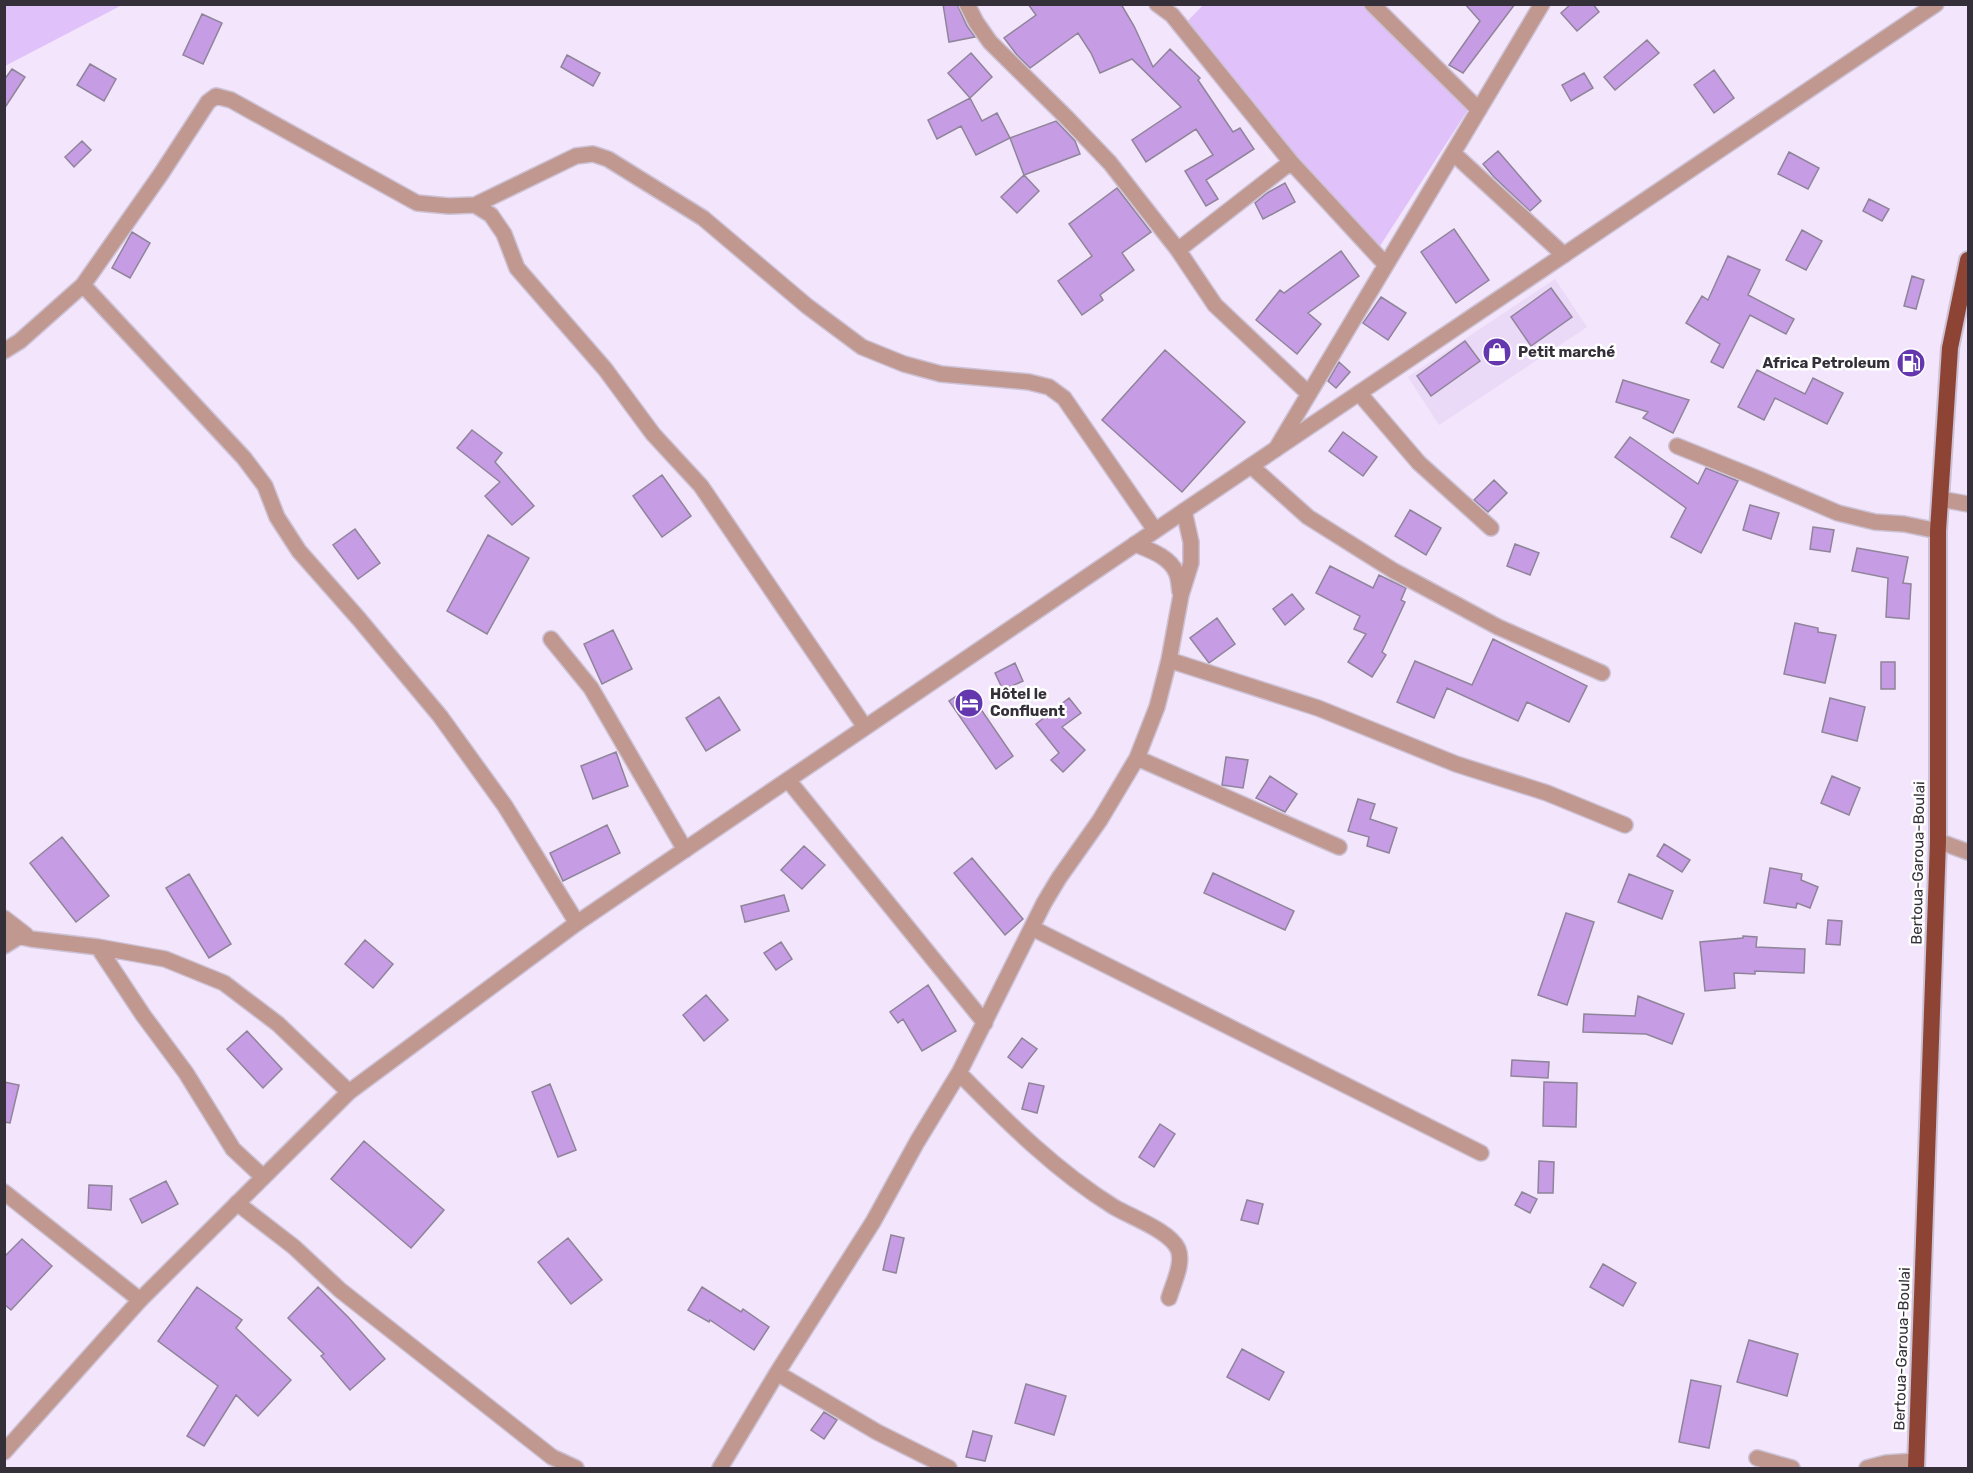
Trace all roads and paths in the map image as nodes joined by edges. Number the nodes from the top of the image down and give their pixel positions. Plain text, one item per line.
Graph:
1 (967, 4) edge
2 (1157, 4) edge
3 (1372, 4) edge
4 (1542, 4) edge
5 (1936, 4) edge
6 (1479, 110) junction
7 (1453, 153) junction
8 (1291, 162) junction
9 (475, 205) junction
10 (1178, 250) junction
11 (1563, 255) junction
12 (1968, 260) edge
13 (1386, 265) junction
14 (83, 285) junction
15 (4, 351) edge
16 (1359, 393) junction
17 (1309, 394) junction
18 (1677, 446) dead end
19 (1276, 449) junction
20 (1251, 466) junction
21 (1940, 499) junction
22 (1968, 504) edge
23 (1184, 511) junction
24 (1491, 528) dead end
25 (1155, 530) junction
26 (1938, 531) junction
27 (1135, 544) junction
28 (1181, 595) junction
29 (551, 639) dead end
30 (1169, 660) junction
31 (1602, 673) dead end
32 (866, 727) junction
33 (1137, 758) junction
34 (788, 780) junction
35 (1625, 825) dead end
36 (1938, 841) junction
37 (1339, 848) dead end
38 (685, 850) junction
39 (1968, 852) edge
40 (4, 918) edge
41 (577, 923) junction
42 (1032, 928) junction
43 (4, 933) edge
44 (25, 938) junction
45 (4, 946) edge
46 (98, 947) junction
47 (986, 1023) junction
48 (959, 1072) junction
49 (349, 1092) junction
50 (1481, 1153) dead end
51 (263, 1177) junction
52 (4, 1192) edge
53 (237, 1203) junction
54 (1169, 1298) dead end
55 (140, 1300) junction
56 (777, 1372) junction
57 (4, 1452) edge
58 (1757, 1458) dead end
59 (1916, 1465) edge
60 (576, 1468) edge
61 (720, 1468) edge
62 (949, 1468) edge
63 (1792, 1468) edge
64 (1867, 1468) edge

1 - 10 street
2 - 8 street
3 - 6 street
4 - 6 street
5 - 11 street
6 - 7 street
7 - 11 street
7 - 13 street
8 - 10 street
8 - 13 street
9 - 14 street
9 - 25 street
9 - 32 street
10 - 17 street
11 - 16 street
12 - 21 highway, Bertoua-Garoua-Boulai
13 - 17 street
14 - 15 street
14 - 41 street
16 - 19 street
16 - 24 street
17 - 19 street
18 - 26 street
19 - 20 street
20 - 23 street
20 - 31 street
21 - 22 street
21 - 26 highway, Bertoua-Garoua-Boulai
23 - 25 street
23 - 28 street
25 - 27 street
26 - 36 highway, Bertoua-Garoua-Boulai
27 - 28 street
27 - 32 street
28 - 30 street
29 - 38 street
30 - 33 street
30 - 35 street
32 - 34 street
33 - 37 street
33 - 42 street
34 - 38 street
34 - 47 street
36 - 39 street
36 - 59 highway, Bertoua-Garoua-Boulai
38 - 41 street
40 - 44 street
41 - 49 street
42 - 47 street
42 - 50 street
43 - 44 street
44 - 45 street
44 - 46 street
46 - 49 street
46 - 51 street
47 - 48 street
48 - 54 street
48 - 56 street
49 - 51 street
51 - 53 street
52 - 55 street
53 - 55 street
53 - 60 street
55 - 57 street
56 - 61 street
56 - 62 street
58 - 63 street
59 - 64 street

